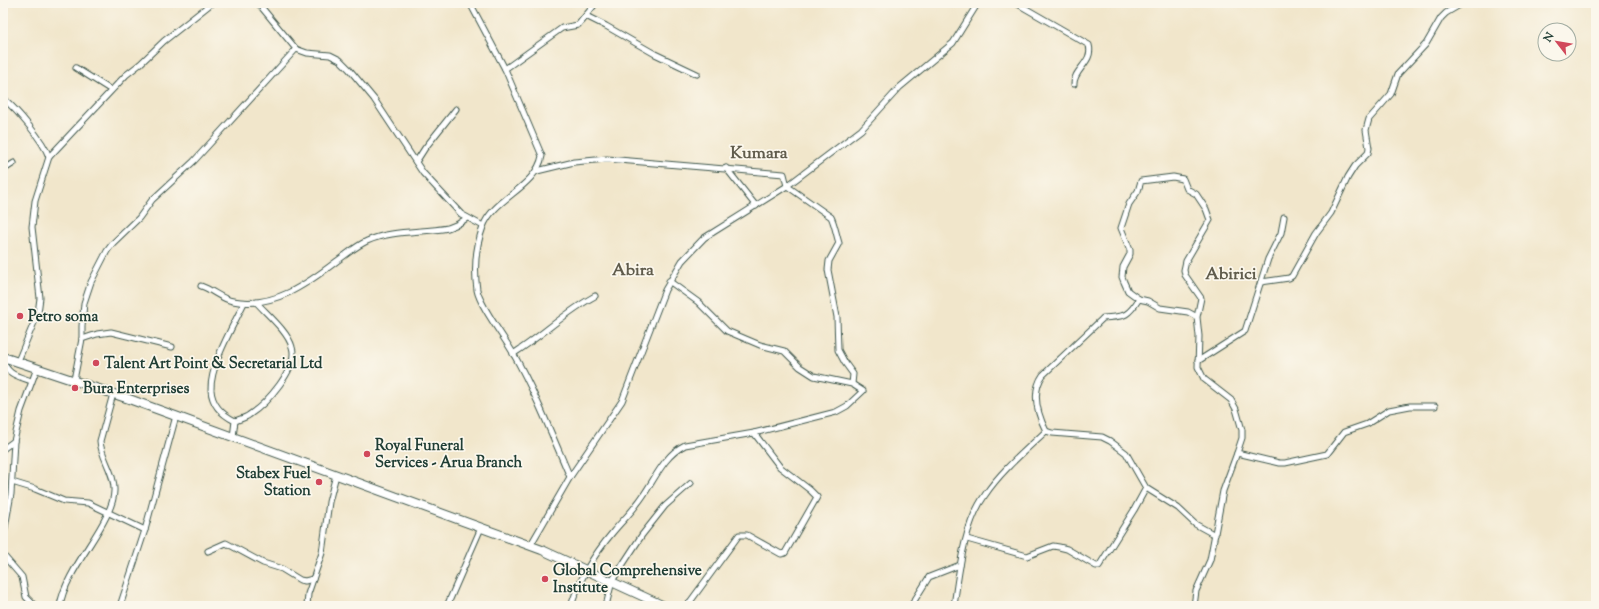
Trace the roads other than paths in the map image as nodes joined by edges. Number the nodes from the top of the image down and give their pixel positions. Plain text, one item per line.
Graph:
1 (212, 3) edge
2 (258, 3) edge
3 (470, 3) edge
4 (596, 3) edge
5 (978, 3) edge
6 (1016, 3) edge
7 (1463, 3) edge
8 (586, 16) junction
9 (296, 49) junction
10 (76, 68) dead end
11 (505, 68) junction
12 (696, 74) dead end
13 (1074, 84) dead end
14 (110, 90) junction
15 (3, 98) edge
16 (456, 109) dead end
17 (49, 158) junction
18 (416, 162) junction
19 (14, 163) dead end
20 (726, 168) junction
21 (3, 170) edge
22 (537, 171) junction
23 (787, 186) junction
24 (756, 206) junction
25 (1284, 217) dead end
26 (467, 218) junction
27 (483, 226) junction
28 (669, 281) junction
29 (1261, 282) junction
30 (201, 286) dead end
31 (595, 296) dead end
32 (1139, 299) junction
33 (244, 303) junction
34 (257, 303) junction
35 (1197, 317) junction
36 (82, 339) junction
37 (172, 347) dead end
38 (513, 354) junction
39 (3, 356) edge
40 (3, 360) edge
41 (18, 361) junction
42 (1198, 361) junction
43 (37, 368) junction
44 (74, 380) junction
45 (31, 381) junction
46 (852, 384) junction
47 (113, 394) junction
48 (1435, 406) dead end
49 (176, 416) junction
50 (235, 421) junction
51 (1046, 431) junction
52 (754, 433) junction
53 (233, 437) junction
54 (14, 441) junction
55 (3, 449) edge
56 (1237, 453) junction
57 (336, 475) junction
58 (570, 477) junction
59 (12, 482) junction
60 (691, 483) dead end
61 (1146, 488) junction
62 (108, 513) junction
63 (480, 528) junction
64 (145, 530) junction
65 (1215, 535) junction
66 (3, 539) edge
67 (967, 539) junction
68 (530, 546) junction
69 (208, 551) dead end
70 (3, 555) edge
71 (960, 565) junction
72 (585, 569) junction
73 (313, 579) junction
74 (612, 581) junction
75 (35, 606) edge
76 (60, 606) edge
77 (120, 606) edge
78 (307, 606) edge
79 (447, 606) edge
80 (571, 606) edge
81 (606, 606) edge
82 (664, 606) edge
83 (687, 606) edge
84 (911, 606) edge
85 (954, 606) edge
86 (1194, 606) edge

1 - 14 street
2 - 9 street
3 - 11 street
4 - 8 street
5 - 23 street
6 - 13 street
7 - 29 street
8 - 11 street
8 - 12 street
9 - 18 street
9 - 36 street
10 - 14 street
11 - 22 street
14 - 17 street
15 - 17 street
16 - 18 street
17 - 41 street
18 - 26 street
19 - 21 street
20 - 22 street
20 - 23 street
20 - 24 street
22 - 27 street
23 - 24 street
23 - 46 street
24 - 28 street
25 - 29 street
26 - 27 street
26 - 34 street
27 - 38 street
28 - 46 street
28 - 58 street
29 - 42 street
30 - 33 street
31 - 38 street
32 - 35 street
32 - 35 street
32 - 51 street
33 - 34 street
33 - 50 street
34 - 50 street
35 - 42 street
36 - 37 street
36 - 44 street
38 - 58 street
39 - 41 main road
40 - 45 street
41 - 43 main road
42 - 56 street
43 - 44 main road
43 - 45 street
44 - 47 main road
45 - 54 street
46 - 52 street
47 - 49 main road
47 - 62 street
48 - 56 street
49 - 53 main road
49 - 64 street
50 - 53 street
51 - 61 street
51 - 67 street
52 - 72 street
52 - 83 street
53 - 57 main road
54 - 55 street
54 - 59 street
56 - 65 street
57 - 63 main road
57 - 73 street
58 - 68 street
59 - 62 street
59 - 66 street
60 - 74 street
61 - 65 street
61 - 67 street
62 - 64 street
62 - 76 street
63 - 68 main road
63 - 79 street
64 - 77 street
65 - 86 street
67 - 71 street
68 - 72 main road
69 - 73 street
70 - 75 street
71 - 84 street
71 - 85 street
72 - 74 main road
72 - 80 street
73 - 78 street
74 - 81 street
74 - 82 main road

